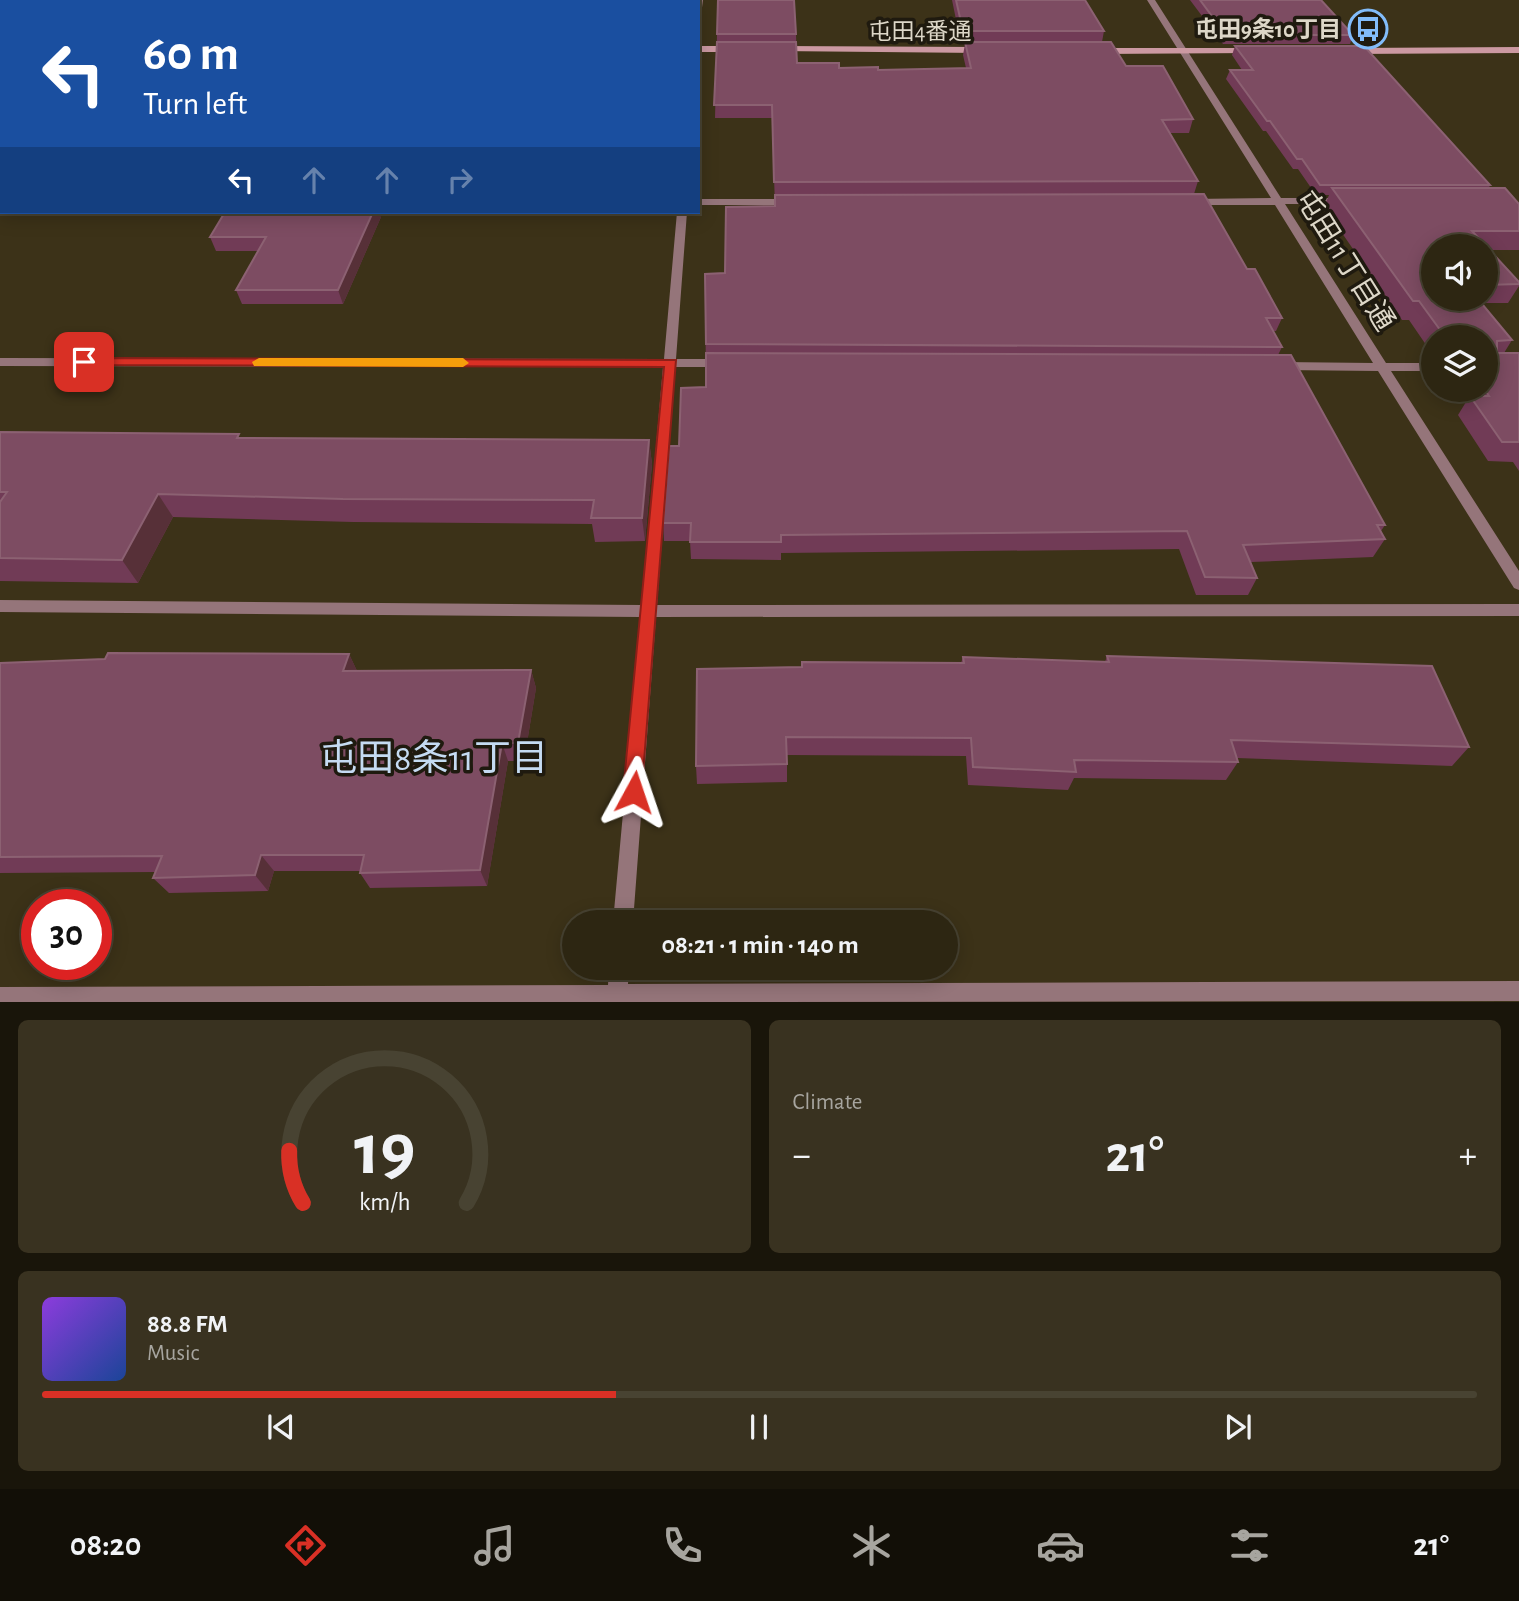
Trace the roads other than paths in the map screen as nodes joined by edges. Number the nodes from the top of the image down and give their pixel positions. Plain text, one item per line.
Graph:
1 (1151, 0) edge
2 (700, 49) edge
3 (740, 49) edge
4 (768, 49) edge
5 (990, 50) edge
6 (1519, 50) edge
7 (1087, 51) edge
8 (1184, 51) junction
9 (1254, 51) edge
10 (1338, 51) edge
11 (1360, 201) edge
12 (700, 202) edge
13 (809, 202) edge
14 (1183, 202) edge
15 (1280, 202) junction
16 (682, 214) edge
17 (0, 362) edge
18 (671, 363) junction
19 (741, 363) edge
20 (1272, 366) edge
21 (1384, 367) junction
22 (1421, 367) edge
23 (1519, 584) edge
24 (0, 606) edge
25 (1519, 610) edge
26 (649, 611) junction
27 (623, 910) edge
28 (618, 980) edge
29 (1519, 991) edge
30 (0, 997) edge
31 (616, 999) edge

1 - 8 street, 屯田11丁目通
2 - 3 street
4 - 5 street, 屯田4番通
6 - 10 street
7 - 8 street
8 - 9 street
8 - 15 street, 屯田11丁目通
11 - 15 street
12 - 13 street
14 - 15 street
15 - 21 street, 屯田11丁目通
16 - 18 street
17 - 18 street
18 - 19 street
18 - 26 street
20 - 21 street
21 - 22 street
21 - 23 street, 屯田11丁目通
24 - 26 street
25 - 26 street
26 - 27 street
28 - 31 street
29 - 31 street
30 - 31 street

